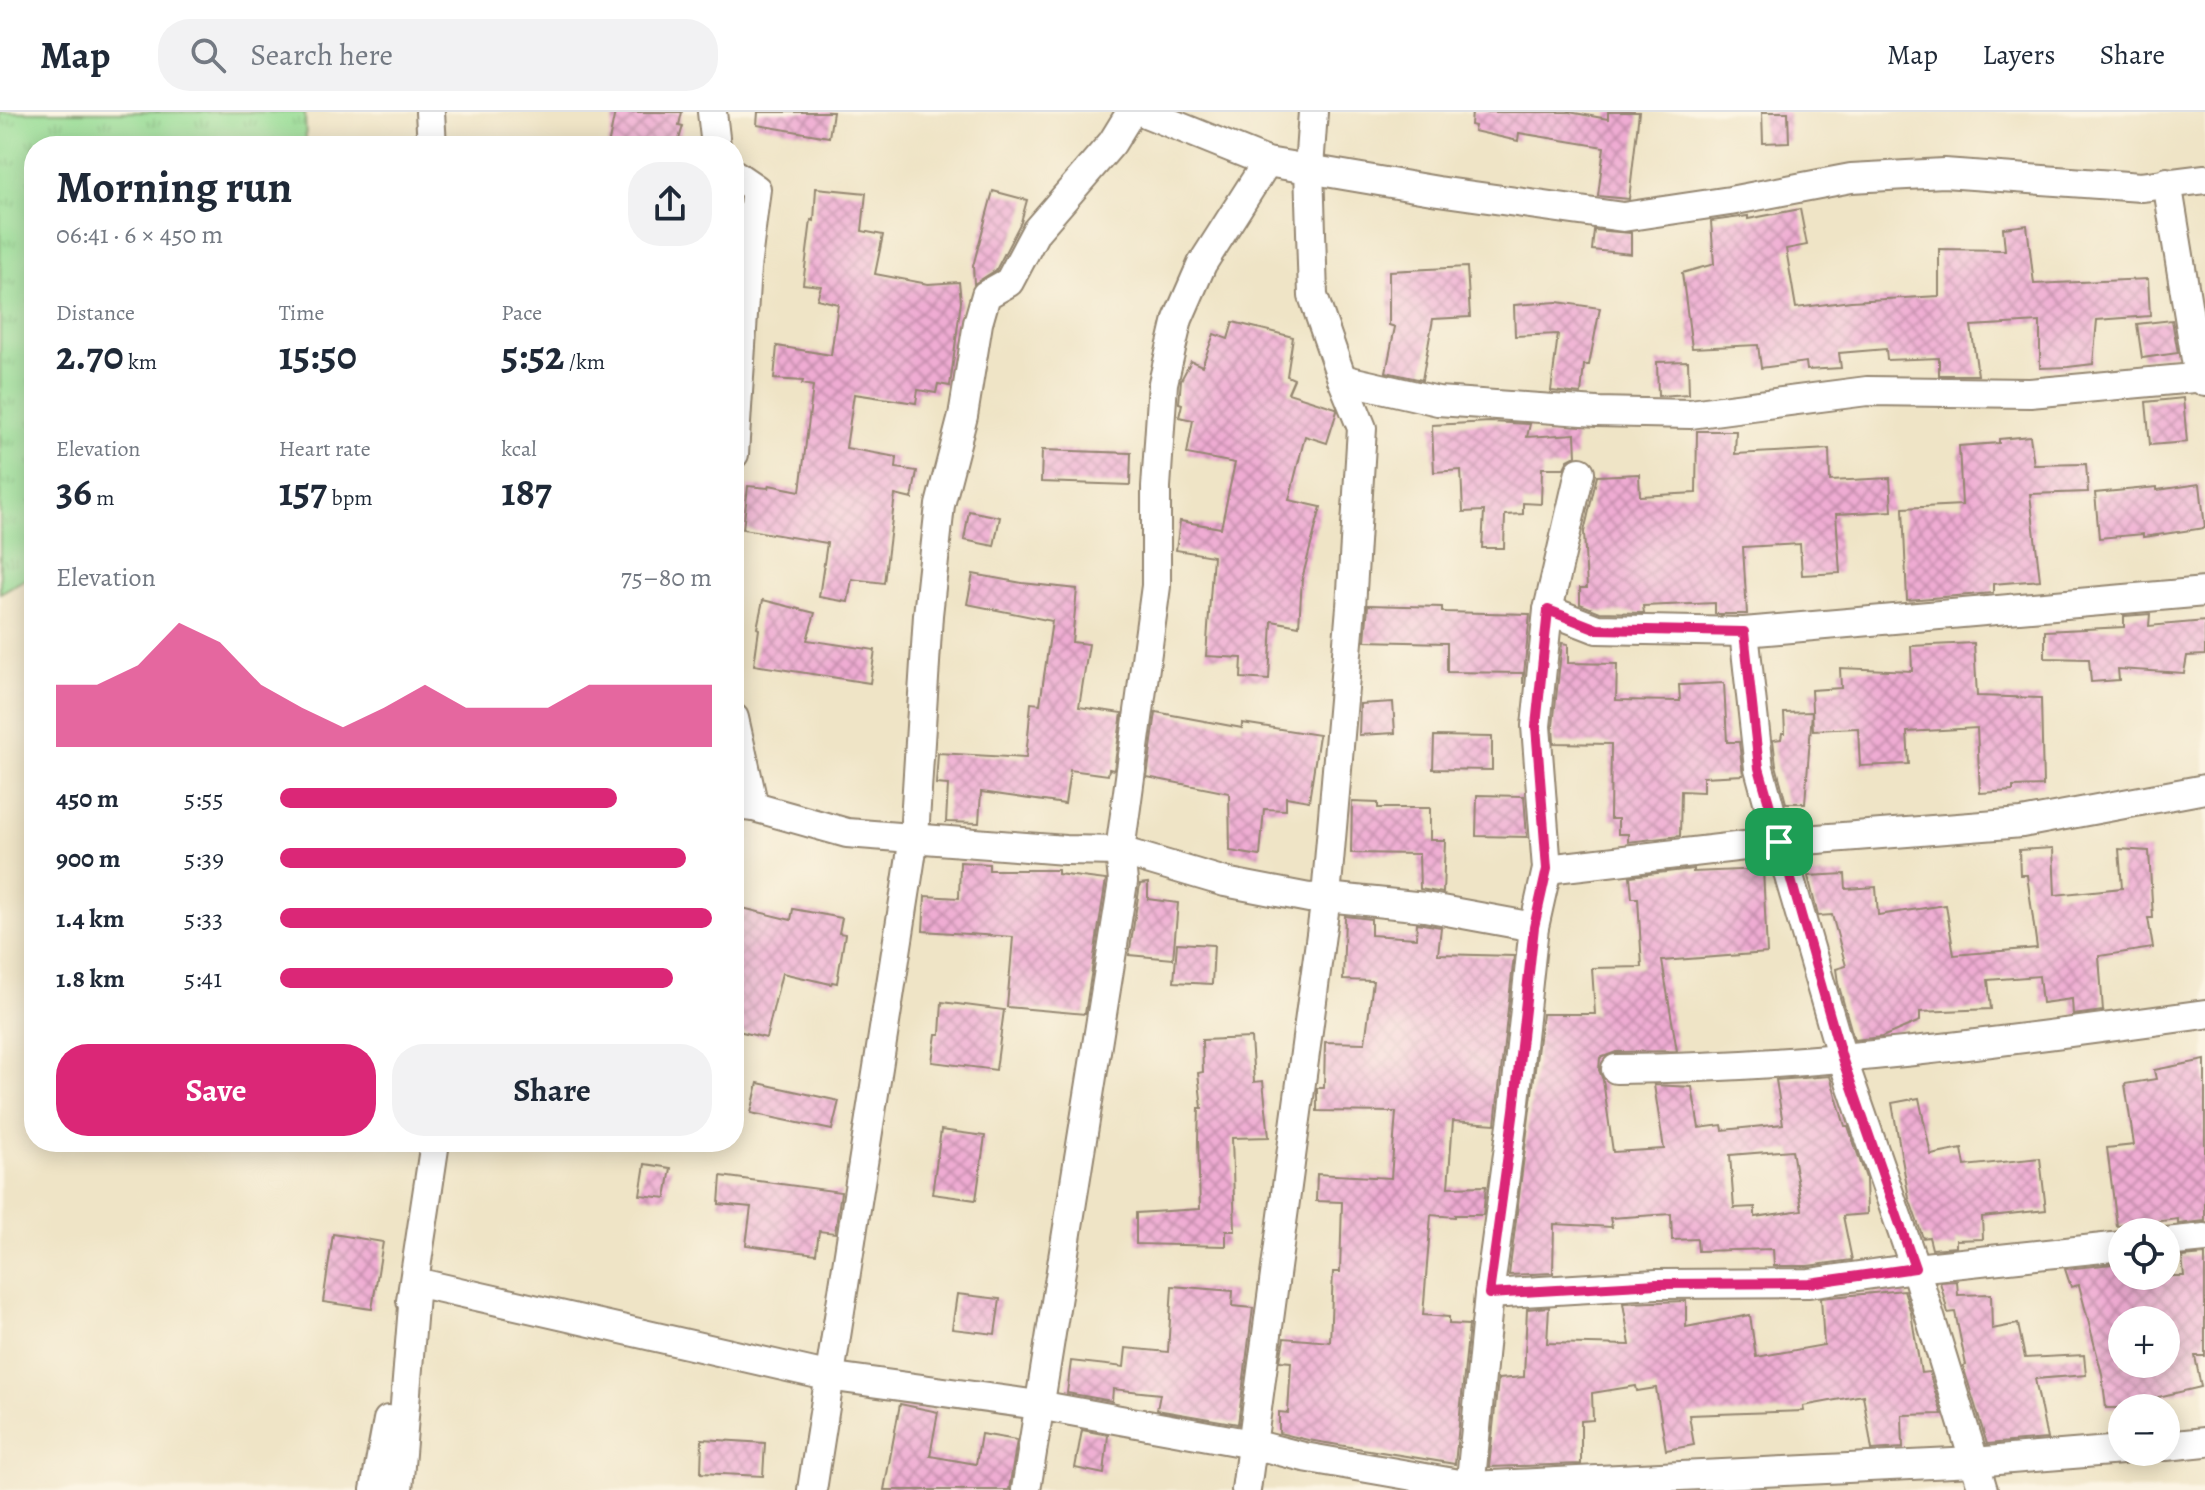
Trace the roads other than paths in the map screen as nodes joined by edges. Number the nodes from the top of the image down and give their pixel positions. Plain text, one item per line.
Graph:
1 (430, 112) edge
2 (712, 112) edge
3 (1131, 112) edge
4 (1143, 112) edge
5 (1313, 112) edge
6 (431, 136) edge
7 (715, 136) edge
8 (1267, 162) junction
9 (1309, 168) junction
10 (2205, 179) edge
11 (744, 181) edge
12 (2167, 182) junction
13 (744, 299) edge
14 (1342, 379) junction
15 (2203, 379) edge
16 (1580, 472) dead end
17 (2205, 592) edge
18 (1548, 610) junction
19 (1744, 632) junction
20 (2205, 789) edge
21 (744, 806) edge
22 (914, 837) junction
23 (1779, 842) junction
24 (1120, 851) junction
25 (1547, 869) junction
26 (1326, 897) junction
27 (1534, 927) junction
28 (2205, 1014) edge
29 (1842, 1058) junction
30 (1616, 1069) dead end
31 (434, 1152) edge
32 (2205, 1238) edge
33 (2180, 1241) edge
34 (2108, 1247) edge
35 (1915, 1268) junction
36 (415, 1282) junction
37 (1489, 1294) junction
38 (827, 1376) junction
39 (1038, 1405) junction
40 (2205, 1442) edge
41 (1252, 1444) junction
42 (2180, 1445) edge
43 (2108, 1451) edge
44 (1974, 1462) junction
45 (1470, 1488) edge
46 (375, 1490) edge
47 (398, 1490) edge
48 (812, 1490) edge
49 (1026, 1490) edge
50 (1246, 1490) edge
51 (1983, 1490) edge

1 - 6 street
2 - 7 street
3 - 22 street
4 - 8 street
5 - 9 street
8 - 9 street
8 - 24 street
9 - 12 street
9 - 14 street
10 - 12 street
11 - 13 street
12 - 15 street
14 - 15 street
14 - 26 street
16 - 18 street
17 - 19 street
18 - 19 street
18 - 25 street
19 - 23 street
20 - 23 street
21 - 22 street
22 - 24 street
22 - 38 street
23 - 25 street
23 - 29 street
24 - 26 street
24 - 39 street
25 - 27 street
26 - 27 street
26 - 41 street
27 - 37 street
28 - 29 street
29 - 30 street
29 - 35 street
31 - 36 street
32 - 33 street
34 - 35 street
35 - 37 street
35 - 44 street
36 - 38 street
36 - 46 street
36 - 47 street
37 - 45 street
38 - 39 street
38 - 48 street
39 - 41 street
39 - 49 street
40 - 42 street
41 - 45 street
41 - 50 street
43 - 44 street
44 - 45 street
44 - 51 street

